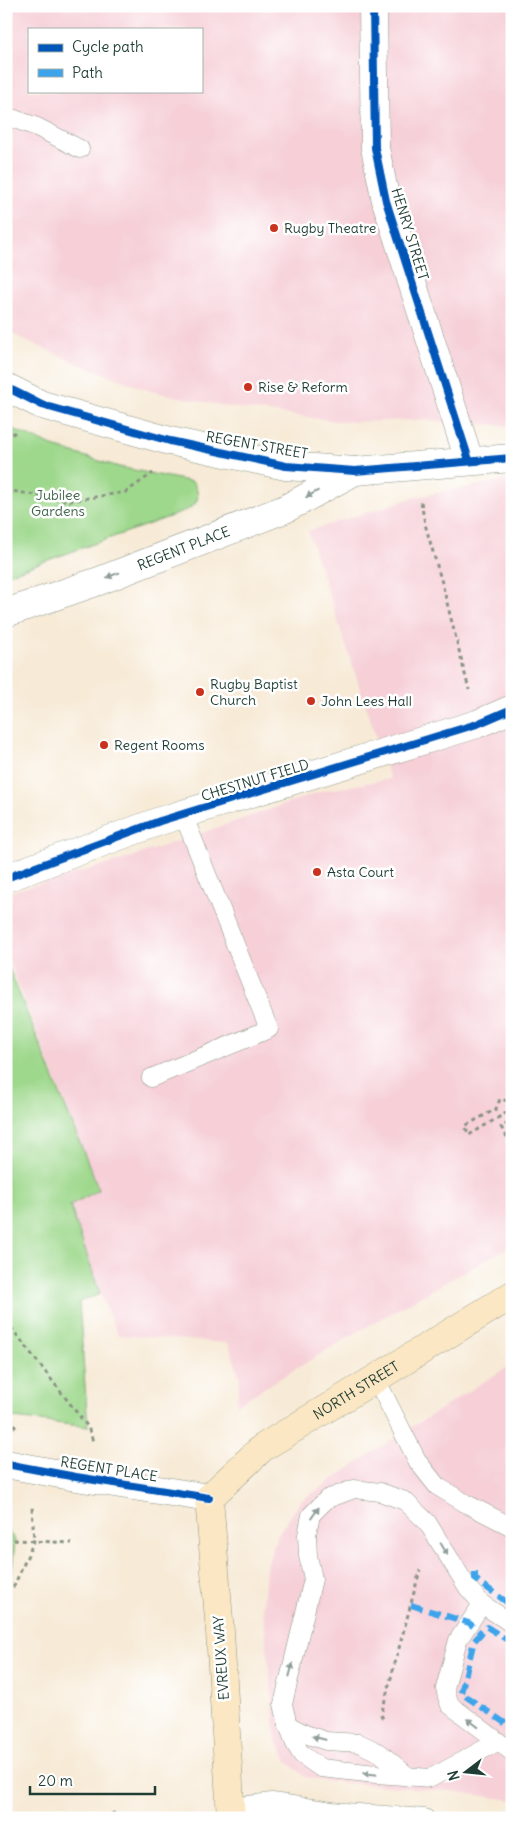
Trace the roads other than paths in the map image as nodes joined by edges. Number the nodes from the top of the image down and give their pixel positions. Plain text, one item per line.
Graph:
1 (373, 6) edge
2 (6, 116) edge
3 (80, 149) dead end
4 (6, 387) edge
5 (512, 458) edge
6 (469, 460) junction
7 (355, 471) junction
8 (6, 612) edge
9 (512, 709) edge
10 (183, 814) junction
11 (6, 878) edge
12 (151, 1078) dead end
13 (512, 1295) edge
14 (376, 1379) junction
15 (6, 1464) edge
16 (209, 1498) junction
17 (512, 1527) edge
18 (482, 1604) junction
19 (512, 1624) edge
20 (288, 1725) junction
21 (497, 1742) junction
22 (512, 1752) edge
23 (410, 1777) junction
24 (230, 1812) edge
25 (425, 1818) edge

1 - 6 street, HENRY STREET
2 - 3 lane
4 - 7 street, REGENT STREET
5 - 6 street, REGENT STREET
6 - 7 street, REGENT STREET
7 -> 8 street, REGENT PLACE
9 - 10 street, CHESTNUT FIELD
10 - 11 street, CHESTNUT FIELD
10 - 12 lane
13 - 14 main road, NORTH STREET
14 - 16 main road, NORTH STREET
14 - 17 lane
15 - 16 street, REGENT PLACE
16 - 24 main road, EVREUX WAY
18 - 19 lane
20 -> 18 lane
21 -> 18 lane
23 -> 20 lane
23 -> 20 lane
21 - 22 lane
21 - 23 lane
24 - 25 lane

